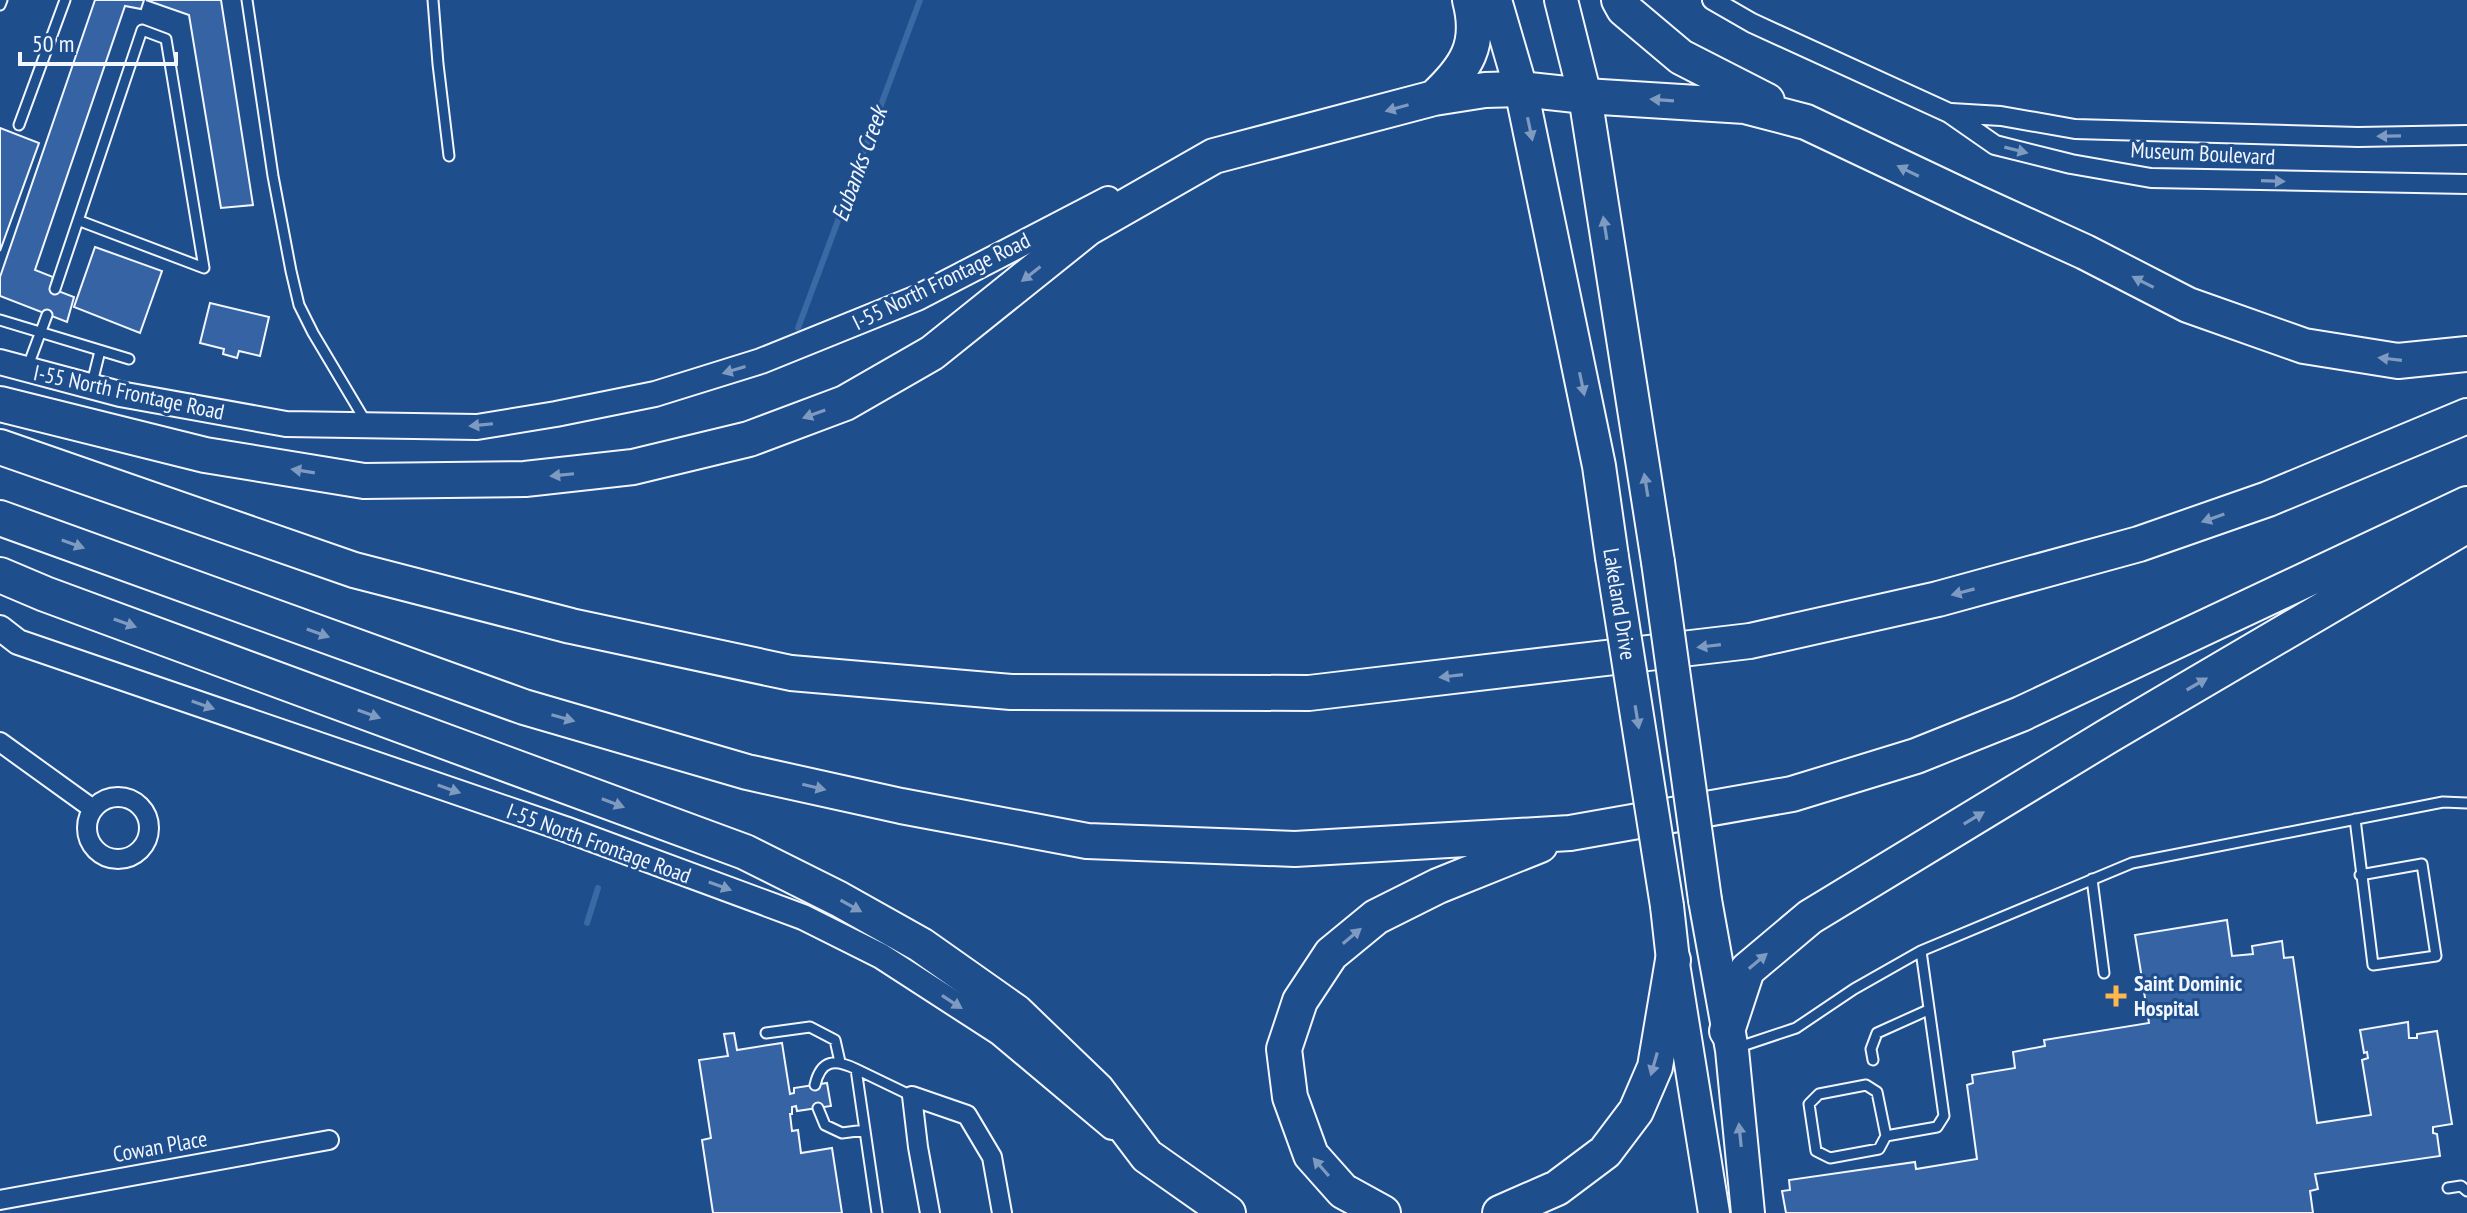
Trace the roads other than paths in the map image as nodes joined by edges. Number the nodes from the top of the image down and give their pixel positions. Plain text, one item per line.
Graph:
1 (65, 0) edge
2 (247, 0) edge
3 (433, 0) edge
4 (1470, 0) edge
5 (1495, 0) edge
6 (1561, 0) edge
7 (1619, 0) edge
8 (1712, 0) edge
9 (1521, 89) junction
10 (1585, 96) junction
11 (1434, 98) junction
12 (1949, 113) junction
13 (1806, 122) junction
14 (19, 125) dead end
15 (2467, 135) edge
16 (449, 156) dead end
17 (1214, 156) junction
18 (2467, 184) edge
19 (80, 221) junction
20 (55, 289) dead end
21 (47, 315) dead end
22 (0, 320) edge
23 (40, 332) junction
24 (100, 351) junction
25 (2467, 354) edge
26 (129, 359) dead end
27 (0, 362) edge
28 (27, 369) junction
29 (92, 386) junction
30 (0, 404) edge
31 (2467, 416) edge
32 (368, 425) junction
33 (2467, 442) edge
34 (0, 447) edge
35 (2268, 499) junction
36 (2467, 504) edge
37 (0, 518) edge
38 (2467, 526) edge
39 (0, 575) edge
40 (0, 628) edge
41 (0, 742) edge
42 (2467, 803) edge
43 (93, 809) dead end
44 (2355, 819) junction
45 (1570, 833) junction
46 (2360, 875) junction
47 (2092, 879) junction
48 (1921, 951) junction
49 (1673, 960) junction
50 (2104, 973) dead end
51 (1928, 1010) junction
52 (766, 1033) dead end
53 (1729, 1040) junction
54 (1873, 1060) dead end
55 (840, 1062) junction
56 (856, 1069) junction
57 (815, 1085) dead end
58 (912, 1096) junction
59 (818, 1108) dead end
60 (865, 1130) junction
61 (1886, 1136) junction
62 (329, 1140) dead end
63 (1147, 1156) junction
64 (2448, 1188) dead end
65 (2467, 1191) edge
66 (0, 1200) edge
67 (877, 1213) edge
68 (930, 1213) edge
69 (1002, 1213) edge
70 (1228, 1213) edge
71 (1383, 1213) edge
72 (1500, 1213) edge
73 (1714, 1213) edge
74 (1748, 1213) edge

1 - 14 lane
2 - 32 lane
3 - 16 lane
4 - 11 highway
5 - 9 highway, Lakeland Drive
6 - 10 highway, Lakeland Drive
7 - 13 highway
8 - 12 street, Museum Boulevard
9 - 10 highway
9 - 11 highway
9 -> 49 highway, Lakeland Drive, bridge
13 -> 10 highway
53 -> 10 highway, Lakeland Drive, bridge
11 -> 17 highway
15 -> 12 street, Museum Boulevard
12 -> 18 street, Museum Boulevard
25 -> 13 highway
17 -> 30 highway
17 -> 32 street, I-55 North Frontage Road
19 - 19 lane
19 - 20 lane
21 - 23 lane
22 - 23 lane
23 - 24 lane
23 - 28 lane
24 - 26 lane
24 - 29 lane
27 - 28 street, I-55 North Frontage Road
28 - 29 street, I-55 North Frontage Road
29 - 32 street, I-55 North Frontage Road
31 - 35 highway
33 - 35 highway
35 -> 34 highway
36 - 45 highway
37 -> 45 highway
53 -> 38 highway
39 -> 63 highway
40 -> 63 street, I-55 North Frontage Road
41 - 43 street
42 - 44 lane
44 - 46 lane
44 - 47 lane
71 -> 45 highway
46 - 46 lane
47 - 48 lane
47 - 50 lane
48 - 51 lane
48 - 53 lane
49 -> 72 highway
49 - 73 main road, Lakeland Drive
51 - 54 lane
51 - 61 lane
52 - 55 lane
74 -> 53 highway, Lakeland Drive
55 - 56 lane
55 - 57 lane
56 - 58 lane
56 - 60 lane
58 - 68 street
58 - 69 street
59 - 60 lane
60 - 67 lane
61 - 61 lane
62 - 66 street, Cowan Place
63 - 70 highway
64 - 65 lane

